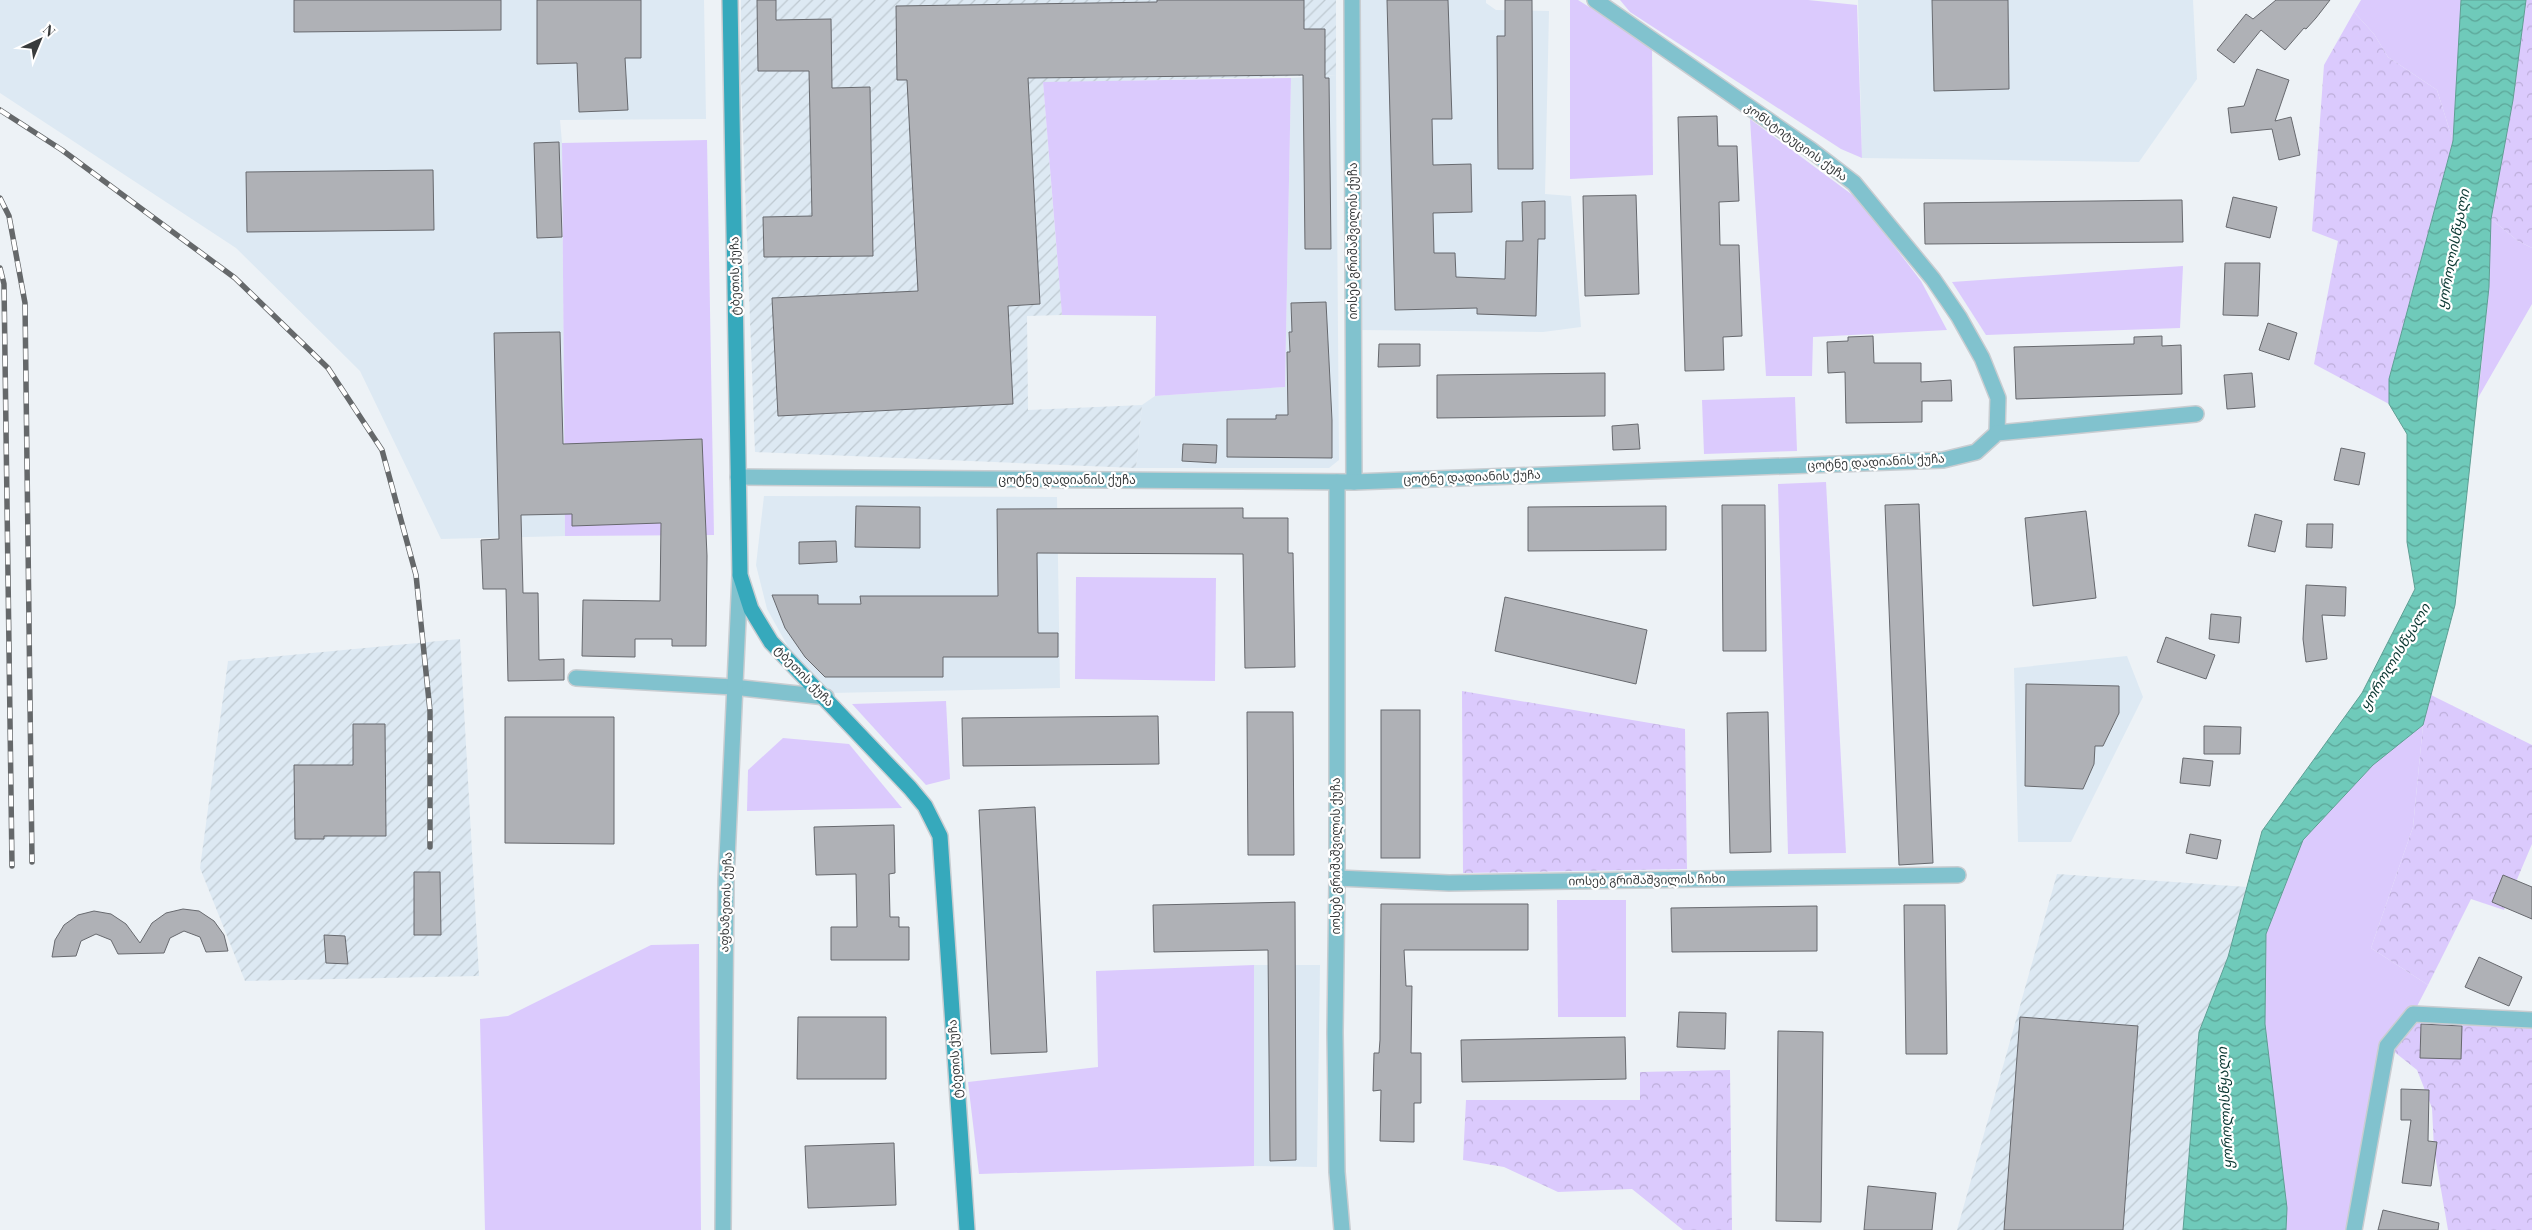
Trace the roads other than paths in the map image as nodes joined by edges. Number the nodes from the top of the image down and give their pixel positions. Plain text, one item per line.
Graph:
1 (730, 0) edge
2 (1352, 0) edge
3 (1595, 0) edge
4 (2196, 414) dead end
5 (1997, 433) junction
6 (738, 477) junction
7 (1337, 482) junction
8 (1354, 482) junction
9 (740, 575) junction
10 (576, 678) dead end
11 (733, 687) junction
12 (826, 697) junction
13 (1958, 875) dead end
14 (1337, 878) junction
15 (2532, 1020) edge
16 (723, 1230) edge
17 (967, 1230) edge
18 (1342, 1230) edge
19 (2354, 1230) edge

1 - 6 street, ტბეთის ქუჩა
2 - 8 street, იოსებ გრიშაშვილის ქუჩა
3 - 5 street, კონსტიტუციის ქუჩა
4 - 5 street
5 - 8 street, ცოტნე დადიანის ქუჩა
6 - 7 street, ცოტნე დადიანის ქუჩა
6 - 9 street, ტბეთის ქუჩა
7 - 8 street, ცოტნე დადიანის ქუჩა
7 - 14 street, იოსებ გრიშაშვილის ქუჩა
9 - 11 street, აფხაზეთის ქუჩა
9 - 12 street, ტბეთის ქუჩა
10 - 11 street
11 - 12 street
11 - 16 street, აფხაზეთის ქუჩა
12 - 17 street, ტბეთის ქუჩა
13 - 14 street, იოსებ გრიშაშვილის ჩიხი
14 - 18 street, იოსებ გრიშაშვილის ქუჩა
15 - 19 street

